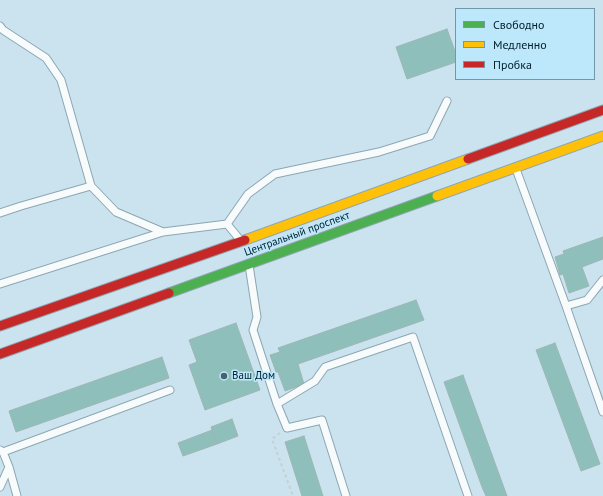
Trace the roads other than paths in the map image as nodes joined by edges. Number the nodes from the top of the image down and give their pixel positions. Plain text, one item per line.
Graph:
1 (0, 26) edge
2 (447, 101) dead end
3 (603, 110) edge
4 (603, 136) edge
5 (515, 167) junction
6 (91, 186) junction
7 (0, 213) edge
8 (228, 224) junction
9 (163, 232) junction
10 (241, 241) junction
11 (249, 265) junction
12 (603, 280) edge
13 (0, 284) edge
14 (566, 306) junction
15 (0, 326) edge
16 (0, 354) edge
17 (170, 390) dead end
18 (270, 396) dead end
19 (277, 404) junction
20 (603, 412) edge
21 (1, 451) edge
22 (9, 467) junction
23 (0, 487) edge
24 (17, 496) edge
25 (346, 496) edge
26 (468, 496) edge

1 - 6 lane
2 - 8 lane
3 - 10 main road, Центральный проспект
4 - 5 main road, Центральный проспект
5 - 11 main road, Центральный проспект
5 - 14 lane
6 - 7 lane
6 - 9 lane
8 - 9 lane
8 - 10 lane
9 - 13 lane
10 - 11 main road
10 - 15 main road, Центральный проспект
11 - 16 main road, Центральный проспект
11 - 19 lane
12 - 14 lane
14 - 20 lane
17 - 21 lane
18 - 19 lane
19 - 25 lane
19 - 26 lane
21 - 22 lane
22 - 23 lane
22 - 24 lane

